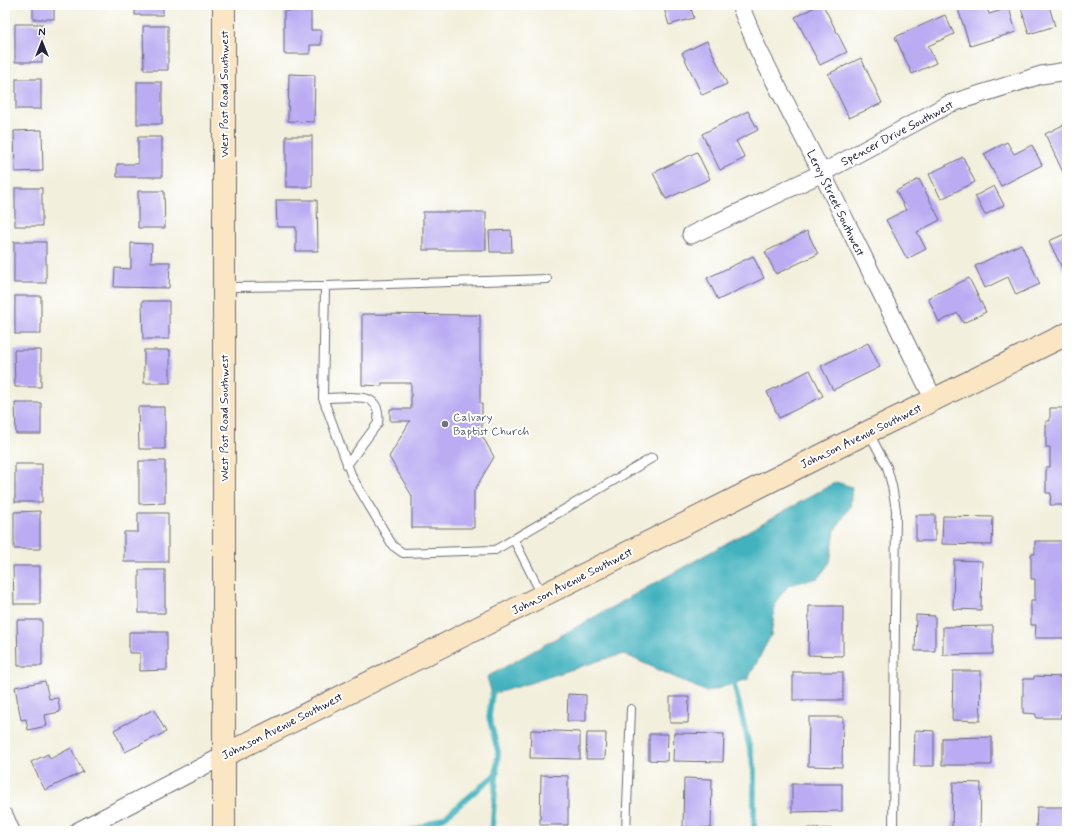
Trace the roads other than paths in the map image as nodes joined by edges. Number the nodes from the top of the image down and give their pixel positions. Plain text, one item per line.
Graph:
1 (224, 5) edge
2 (740, 5) edge
3 (1067, 71) edge
4 (822, 173) junction
5 (691, 235) dead end
6 (547, 279) dead end
7 (325, 286) junction
8 (224, 288) junction
9 (1067, 334) edge
10 (323, 398) junction
11 (934, 400) junction
12 (868, 432) junction
13 (652, 458) dead end
14 (348, 465) junction
15 (514, 540) junction
16 (542, 596) junction
17 (631, 710) dead end
18 (223, 756) junction
19 (5, 816) edge
20 (11, 831) edge
21 (78, 831) edge
22 (224, 831) edge
23 (626, 831) edge
24 (893, 831) edge

1 - 8 street, West Post Road Southwest
2 - 4 street, Leroy Street Southwest
3 - 4 street, Spencer Drive Southwest
4 - 5 street, Spencer Drive Southwest
4 - 11 street, Leroy Street Southwest
6 - 7 lane
7 - 8 lane
7 - 10 lane
8 - 18 street, West Post Road Southwest
9 - 11 street, Johnson Avenue Southwest
10 - 14 lane
10 - 14 lane
11 - 12 street, Johnson Avenue Southwest
12 - 16 street, Johnson Avenue Southwest
12 - 24 lane
13 - 15 lane
14 - 15 lane
15 - 16 lane
16 - 18 street, Johnson Avenue Southwest
17 - 23 lane
18 - 21 street, Johnson Avenue Southwest
18 - 22 street, West Post Road Southwest
19 - 20 street

